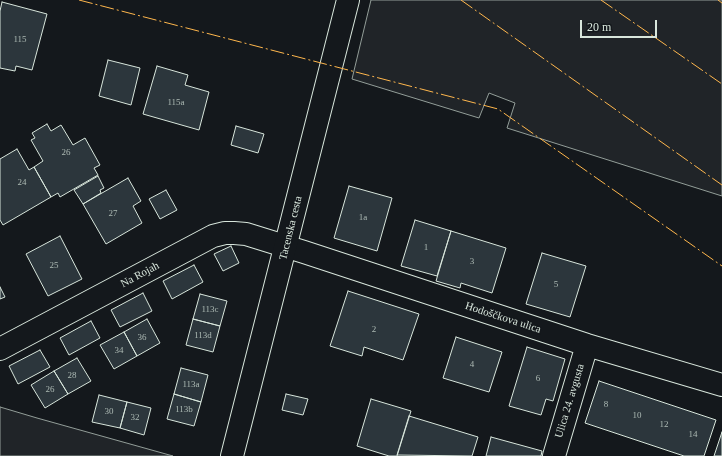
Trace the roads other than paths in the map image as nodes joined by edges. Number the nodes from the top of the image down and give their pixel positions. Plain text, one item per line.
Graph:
1 (348, 0) edge
2 (286, 246) junction
3 (587, 345) junction
4 (0, 350) edge
5 (722, 385) edge
6 (232, 456) edge
7 (554, 456) edge

1 - 2 street, Tacenska cesta
2 - 3 street, Hodoščkova ulica
2 - 4 street, Na Rojah
2 - 6 street, Tacenska cesta
3 - 5 street, Hodoščkova ulica
3 - 7 street, Ulica 24. avgusta

